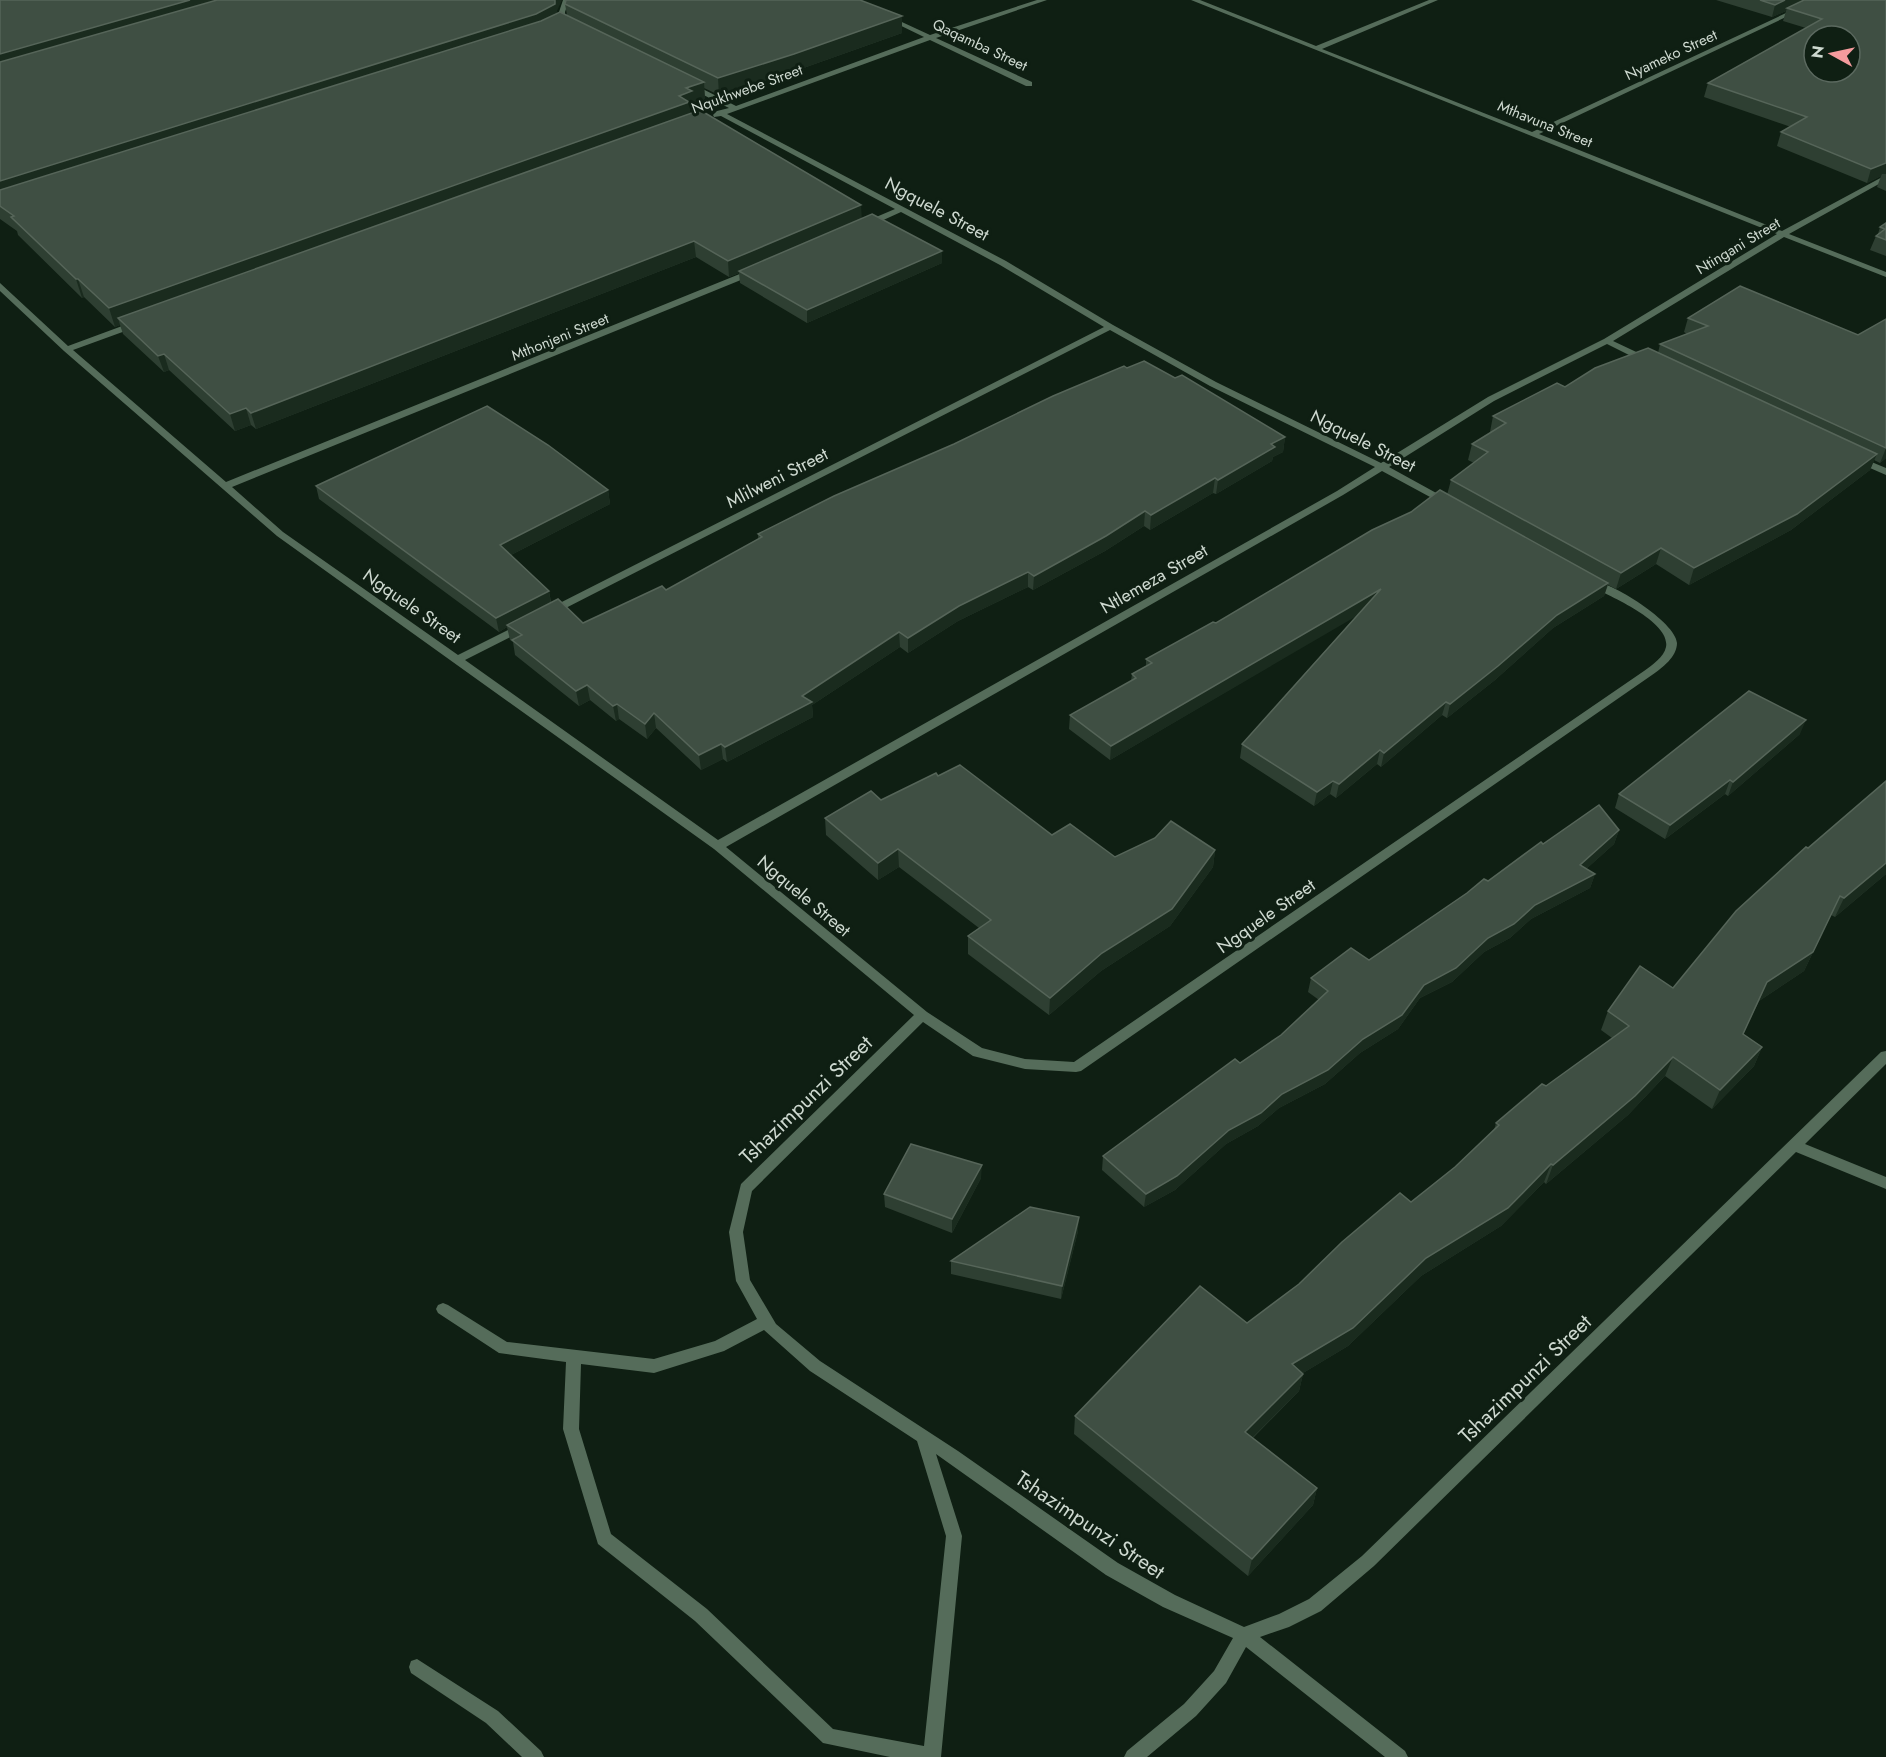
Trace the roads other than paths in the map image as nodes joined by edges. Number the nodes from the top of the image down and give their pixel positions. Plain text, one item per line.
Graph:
1 (566, 0) edge
2 (1044, 0) edge
3 (1194, 0) edge
4 (1435, 0) edge
5 (1819, 0) edge
6 (886, 16) edge
7 (562, 23) junction
8 (552, 28) edge
9 (572, 28) edge
10 (928, 38) junction
11 (1317, 48) junction
12 (684, 83) edge
13 (1029, 84) dead end
14 (735, 108) junction
15 (720, 113) junction
16 (709, 117) edge
17 (1534, 135) junction
18 (1886, 177) edge
19 (902, 209) junction
20 (859, 227) edge
21 (1783, 234) junction
22 (762, 268) edge
23 (1886, 275) edge
24 (0, 286) edge
25 (146, 320) edge
26 (1110, 327) junction
27 (1607, 341) junction
28 (67, 349) junction
29 (1660, 366) edge
30 (1843, 452) edge
31 (1382, 467) junction
32 (1886, 472) edge
33 (226, 486) junction
34 (1451, 506) edge
35 (1583, 578) edge
36 (543, 615) edge
37 (533, 621) edge
38 (459, 659) junction
39 (718, 846) junction
40 (922, 1015) junction
41 (1886, 1056) edge
42 (1794, 1145) junction
43 (1886, 1183) edge
44 (443, 1309) dead end
45 (766, 1322) junction
46 (574, 1357) junction
47 (923, 1437) junction
48 (1244, 1635) junction
49 (417, 1667) dead end
50 (932, 1756) edge
51 (535, 1757) edge
52 (1133, 1757) edge
53 (1399, 1757) edge

1 - 7 street
2 - 10 street, Nqukhwebe Street
3 - 11 street, Mthavuna Street
4 - 11 street
5 - 17 street, Nyameko Street
6 - 10 street, Qaqamba Street
7 - 8 street
7 - 9 street
10 - 13 street, Qaqamba Street
10 - 14 street, Nqukhwebe Street
11 - 17 street, Mthavuna Street
12 - 14 street
14 - 15 street, Nqukhwebe Street
15 - 16 street, Nqukhwebe Street
15 - 19 street, Ngquele Street
17 - 21 street, Mthavuna Street
18 - 21 street, Ntingani Street
19 - 20 street
19 - 26 street, Ngquele Street
21 - 23 street, Mthavuna Street
21 - 27 street, Ntingani Street
22 - 33 street, Mthonjeni Street
24 - 28 street, Ngquele Street
25 - 28 street
26 - 31 street, Ngquele Street
26 - 36 street, Mlilweni Street
27 - 29 street
27 - 31 street, Ntlemeza Street
28 - 33 street, Ngquele Street
30 - 32 street
31 - 34 street, Ngquele Street
31 - 39 street, Ntlemeza Street
33 - 38 street, Ngquele Street
35 - 40 street, Ngquele Street
37 - 38 street
38 - 39 street, Ngquele Street
39 - 40 street, Ngquele Street
40 - 45 street, Tshazimpunzi Street
41 - 42 street, Tshazimpunzi Street
42 - 43 street
42 - 48 street, Tshazimpunzi Street
44 - 46 street
45 - 46 street
45 - 47 street, Tshazimpunzi Street
46 - 50 street
47 - 48 street, Tshazimpunzi Street
47 - 50 street
48 - 52 street
48 - 53 street
49 - 51 street

